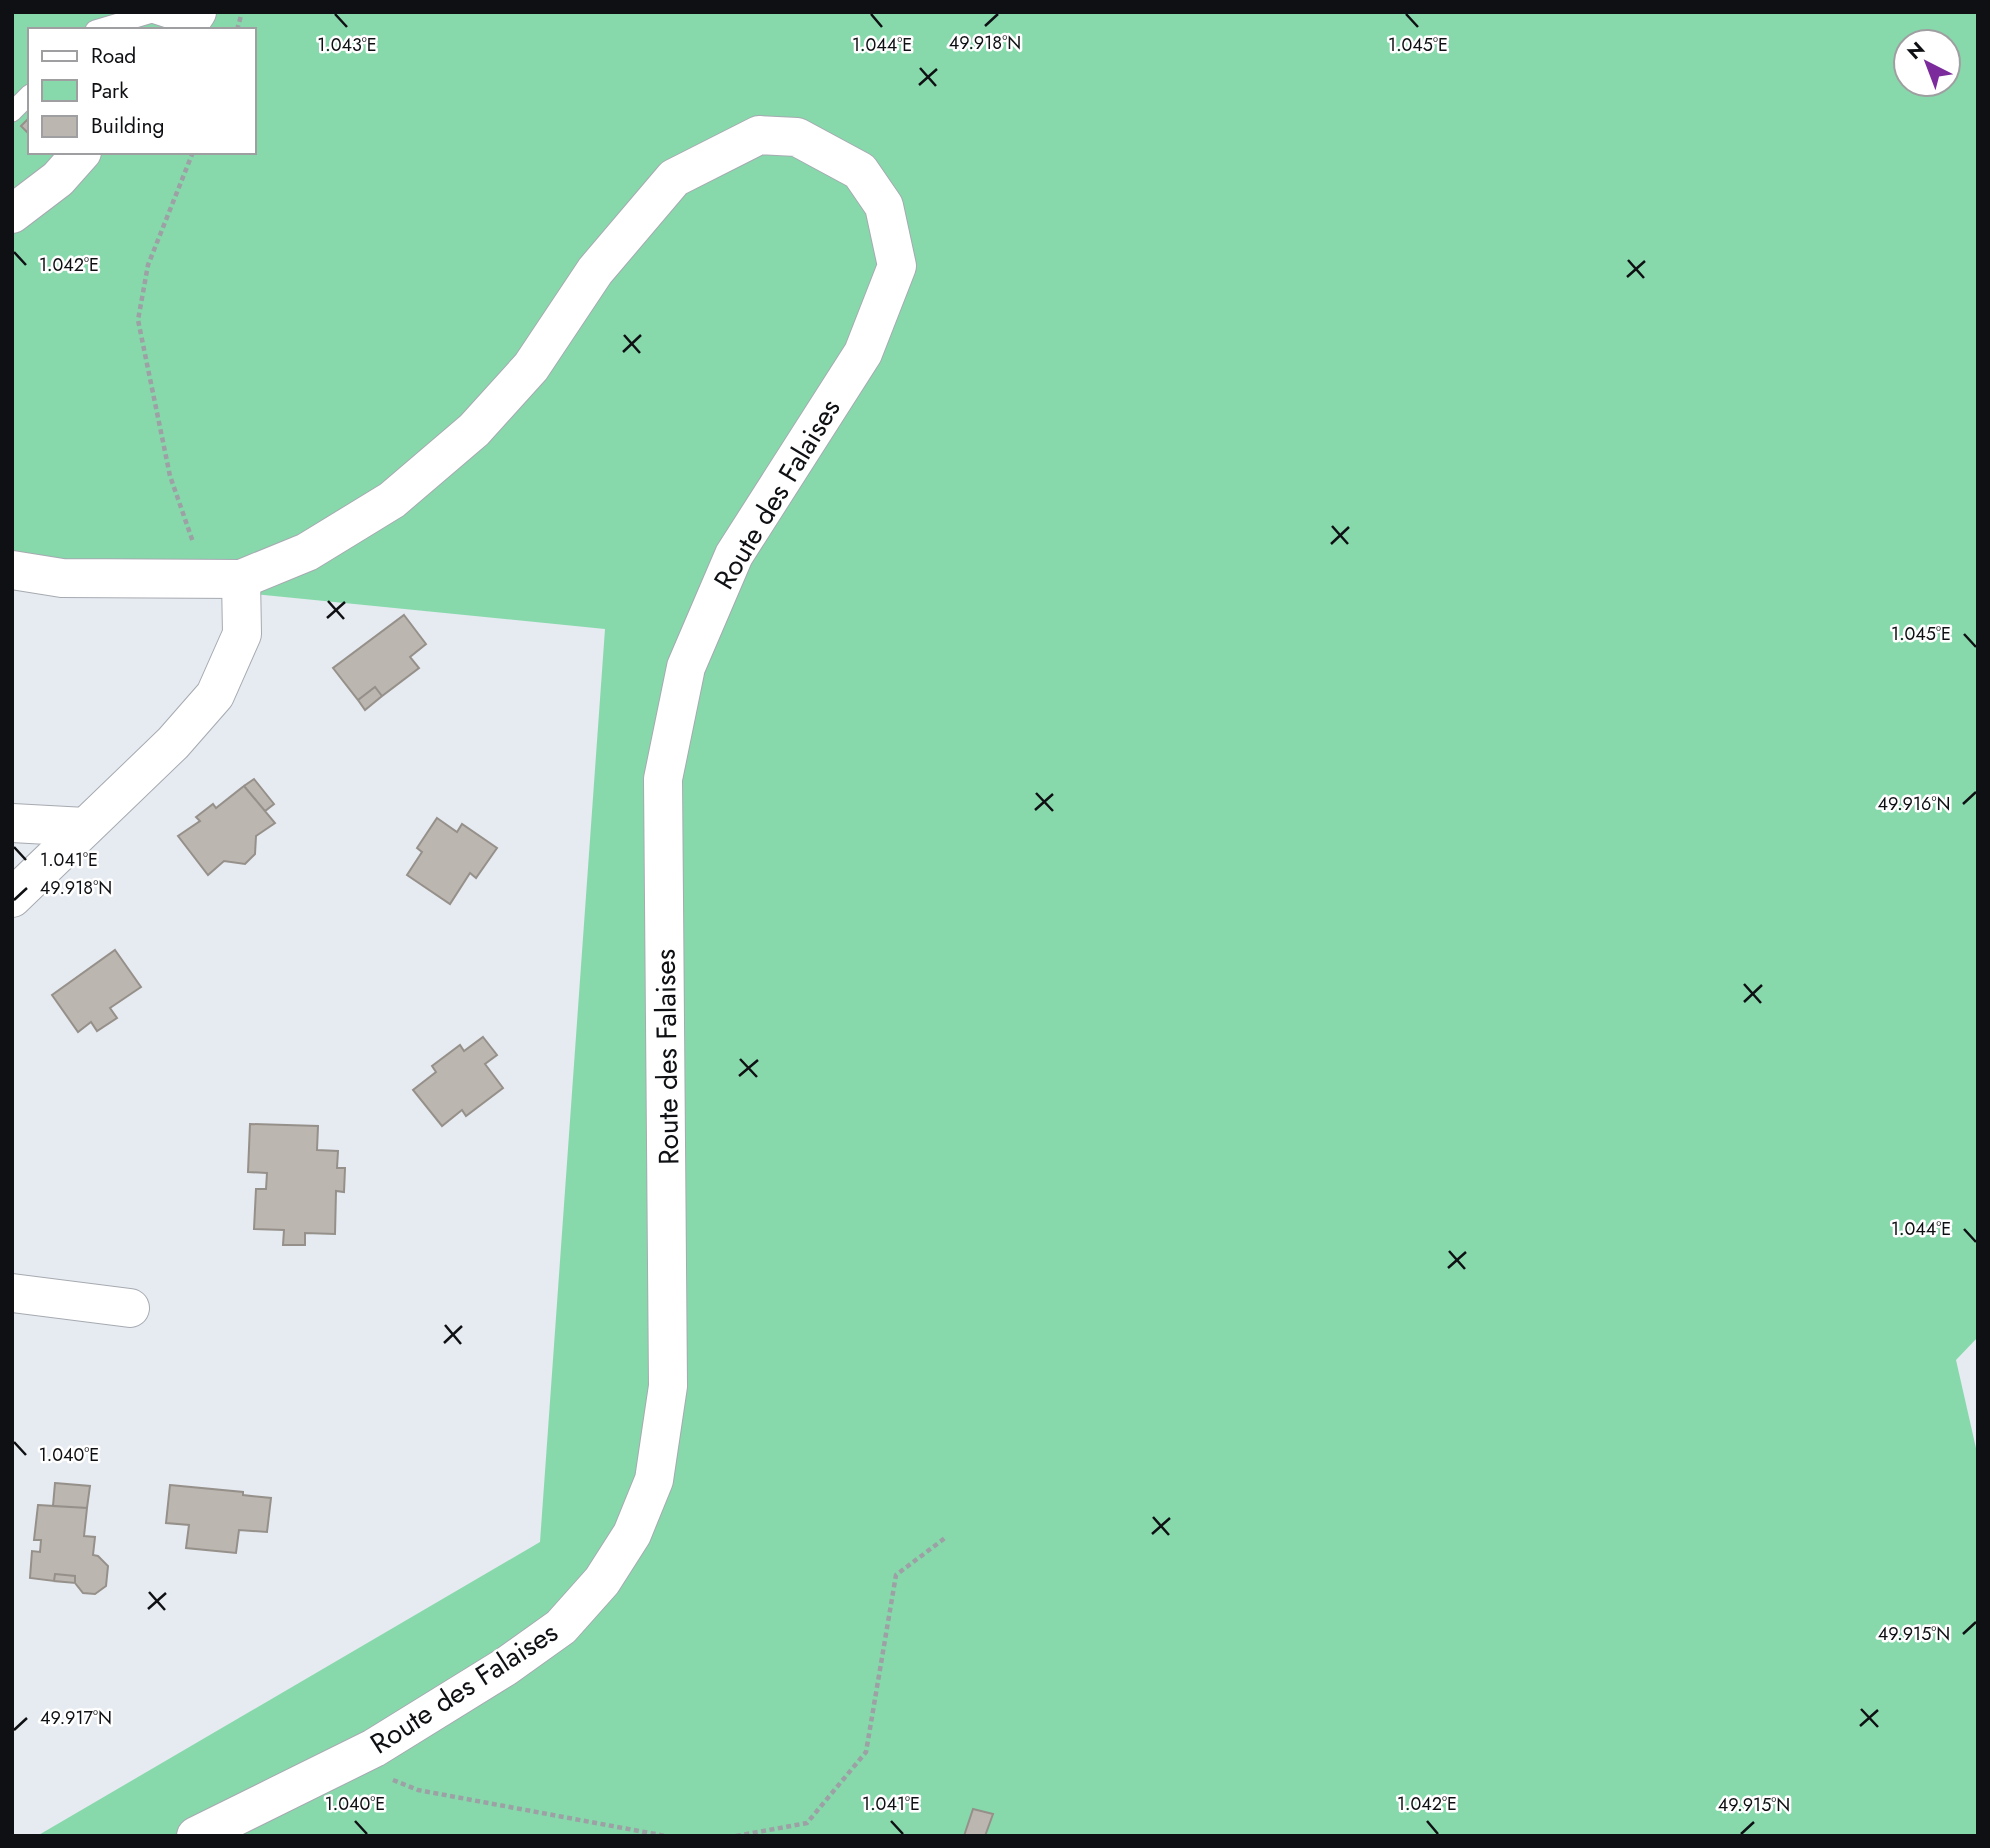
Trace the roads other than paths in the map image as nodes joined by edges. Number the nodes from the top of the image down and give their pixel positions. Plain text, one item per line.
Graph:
1 (190, 22) edge
2 (102, 28) edge
3 (28, 96) edge
4 (12, 112) edge
5 (80, 154) edge
6 (12, 214) edge
7 (12, 570) edge
8 (224, 579) junction
9 (12, 823) edge
10 (85, 827) junction
11 (12, 898) edge
12 (12, 1293) edge
13 (130, 1308) dead end
14 (196, 1836) edge

1 - 2 lane
3 - 4 lane
5 - 6 main road
7 - 8 main road, Route des Falaises
8 - 10 main road
8 - 14 main road, Route des Falaises
9 - 10 main road
10 - 11 main road
12 - 13 main road

